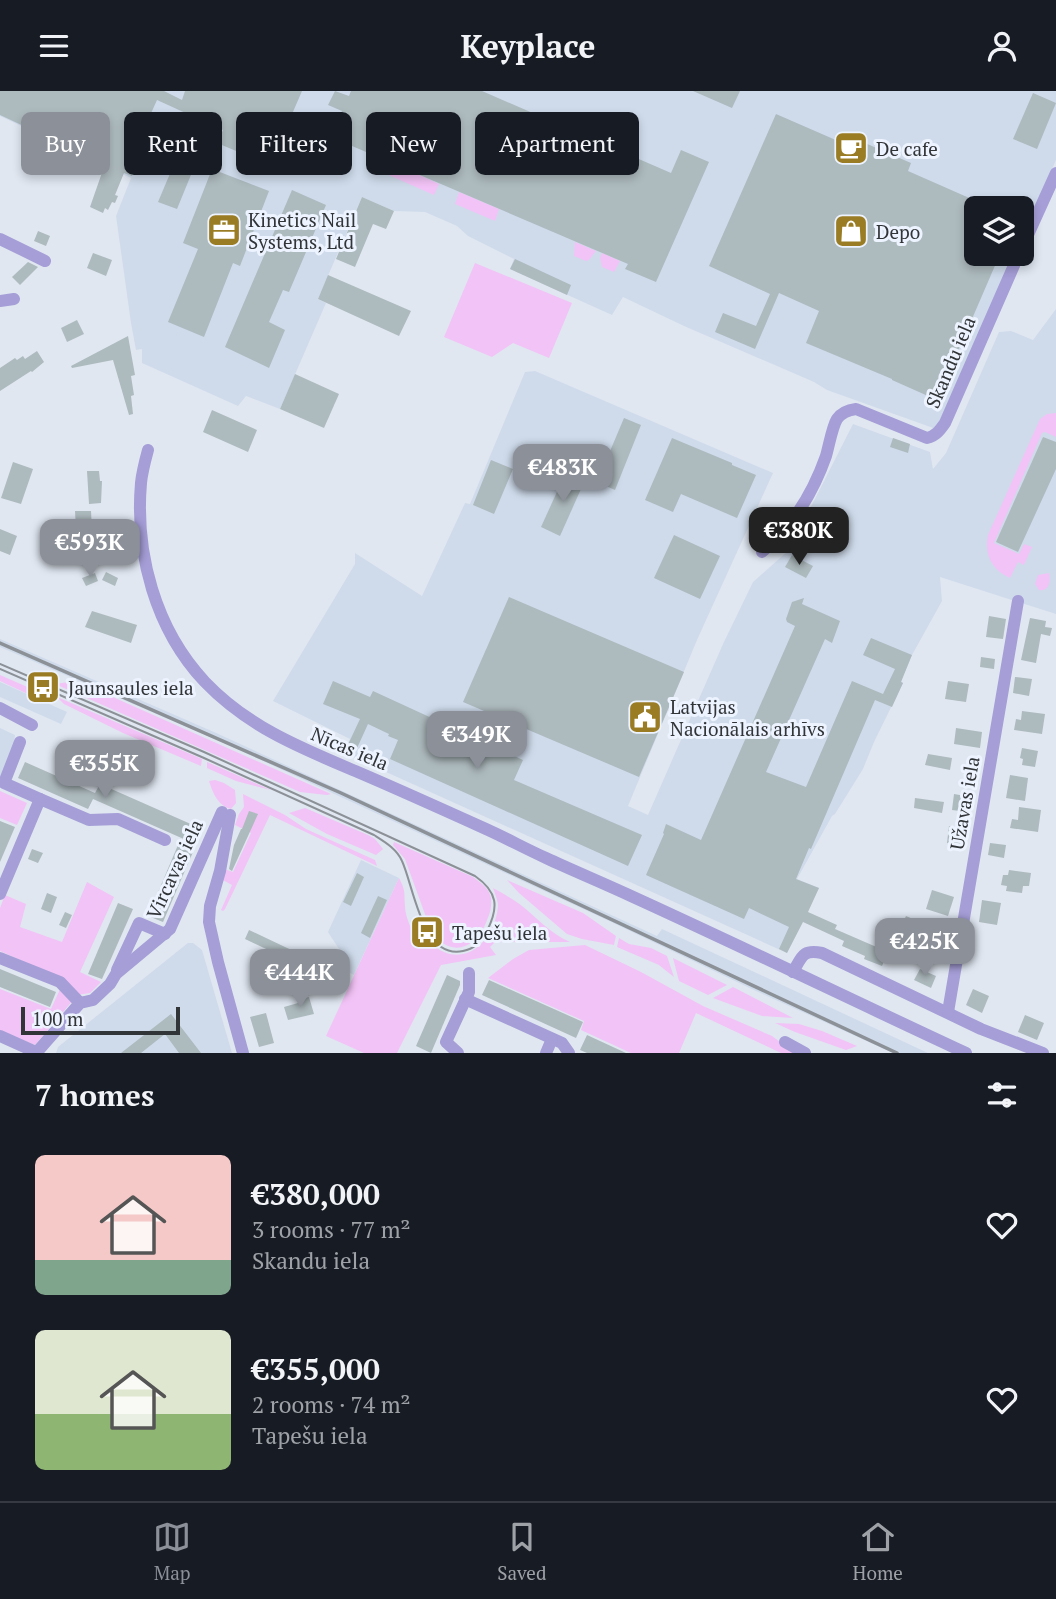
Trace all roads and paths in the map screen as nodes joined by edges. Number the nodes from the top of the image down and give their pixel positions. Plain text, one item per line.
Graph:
1 (1056, 173) edge
2 (1034, 222) edge
3 (0, 239) edge
4 (45, 261) dead end
5 (1014, 266) edge
6 (14, 299) dead end
7 (0, 301) edge
8 (148, 450) dead end
9 (762, 552) dead end
10 (1018, 601) dead end
11 (0, 708) edge
12 (32, 725) dead end
13 (20, 742) dead end
14 (40, 799) junction
15 (165, 840) dead end
16 (0, 894) edge
17 (165, 934) junction
18 (0, 958) edge
19 (793, 972) junction
20 (469, 973) dead end
21 (116, 974) junction
22 (465, 999) junction
23 (80, 1003) junction
24 (948, 1012) junction
25 (0, 1035) edge
26 (552, 1039) junction
27 (785, 1042) dead end
28 (38, 1053) edge
29 (243, 1053) edge
30 (458, 1053) edge
31 (546, 1053) edge
32 (569, 1053) edge
33 (804, 1053) edge
34 (966, 1053) edge
35 (1043, 1053) edge

1 - 2 street
3 - 4 street
5 - 9 street, Skandu iela
6 - 7 street
8 - 19 street, Nīcas iela
10 - 24 street, Užavas iela
11 - 12 street
13 - 14 street
14 - 15 street
14 - 16 street
17 - 21 street, Vircavas iela
17 - 21 street
17 - 29 street, Vircavas iela
18 - 23 street
19 - 24 street
19 - 34 street, Nīcas iela
20 - 22 street
21 - 23 street, Vircavas iela
22 - 26 street
22 - 30 street
23 - 28 street, Vircavas iela
24 - 35 street
25 - 28 street
26 - 31 street
26 - 32 street
27 - 33 street

